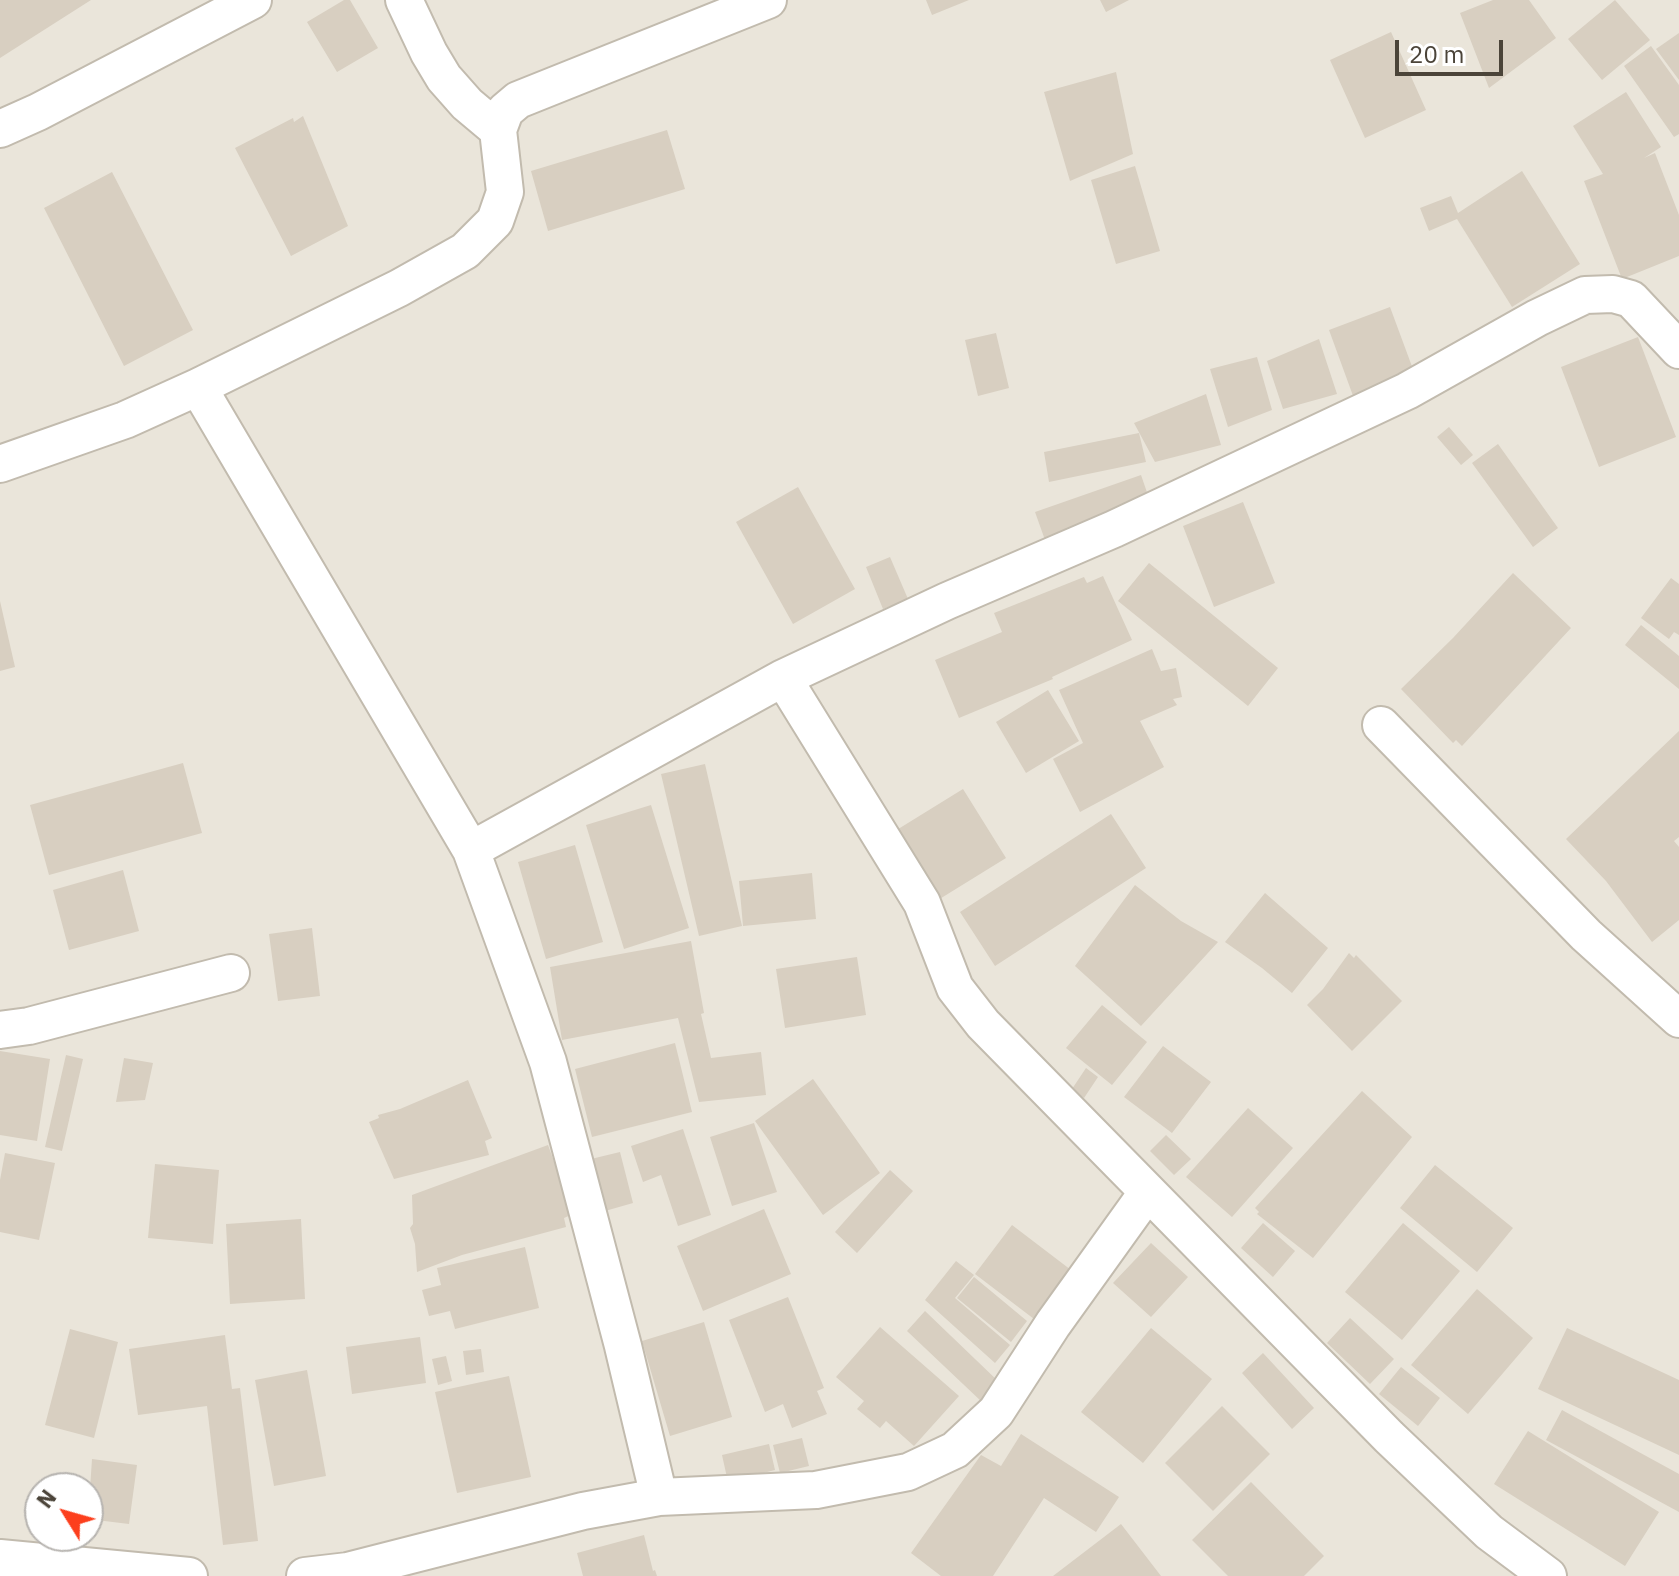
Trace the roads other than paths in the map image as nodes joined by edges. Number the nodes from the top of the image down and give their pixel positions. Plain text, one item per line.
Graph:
1 (253, 0) edge
2 (404, 0) edge
3 (768, 0) edge
4 (0, 129) edge
5 (498, 130) junction
6 (1679, 350) edge
7 (198, 387) junction
8 (0, 464) edge
9 (783, 678) junction
10 (1381, 725) dead end
11 (471, 850) junction
12 (231, 973) dead end
13 (1679, 1019) edge
14 (0, 1030) edge
15 (1147, 1193) junction
16 (659, 1497) junction
17 (0, 1558) edge
18 (189, 1576) edge
19 (305, 1576) edge
20 (1548, 1576) edge

1 - 4 street
2 - 5 street
3 - 5 street
5 - 7 street
6 - 9 street
7 - 8 street
7 - 11 street
9 - 11 street
9 - 15 street
10 - 13 street
11 - 16 street
12 - 14 street
15 - 16 street
15 - 20 street
16 - 19 street
17 - 18 street

